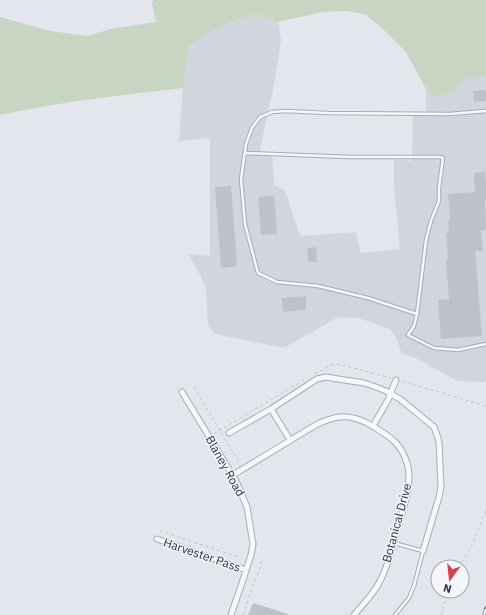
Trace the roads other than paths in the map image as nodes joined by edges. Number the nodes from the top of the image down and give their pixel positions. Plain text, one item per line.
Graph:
1 (486, 111) edge
2 (245, 154) junction
3 (417, 314) junction
4 (486, 344) edge
5 (396, 380) dead end
6 (182, 392) dead end
7 (391, 394) junction
8 (271, 409) junction
9 (373, 426) junction
10 (229, 433) dead end
11 (290, 440) junction
12 (233, 475) junction
13 (157, 540) dead end
14 (393, 543) junction
15 (423, 551) junction
16 (246, 570) junction
17 (231, 615) edge
18 (354, 615) edge
19 (395, 615) edge

1 - 2 lane
2 - 3 lane
2 - 3 lane
3 - 4 lane
5 - 7 street
6 - 12 street, Blaney Road
7 - 8 street
7 - 9 street
7 - 15 street
8 - 10 street
8 - 11 street
9 - 11 street, Botanical Drive
9 - 14 street, Botanical Drive
11 - 12 street, Botanical Drive
12 - 16 street, Blaney Road
13 - 16 street, Harvester Pass
14 - 15 lane
14 - 18 street, Botanical Drive
15 - 19 lane
16 - 17 street, Blaney Road

